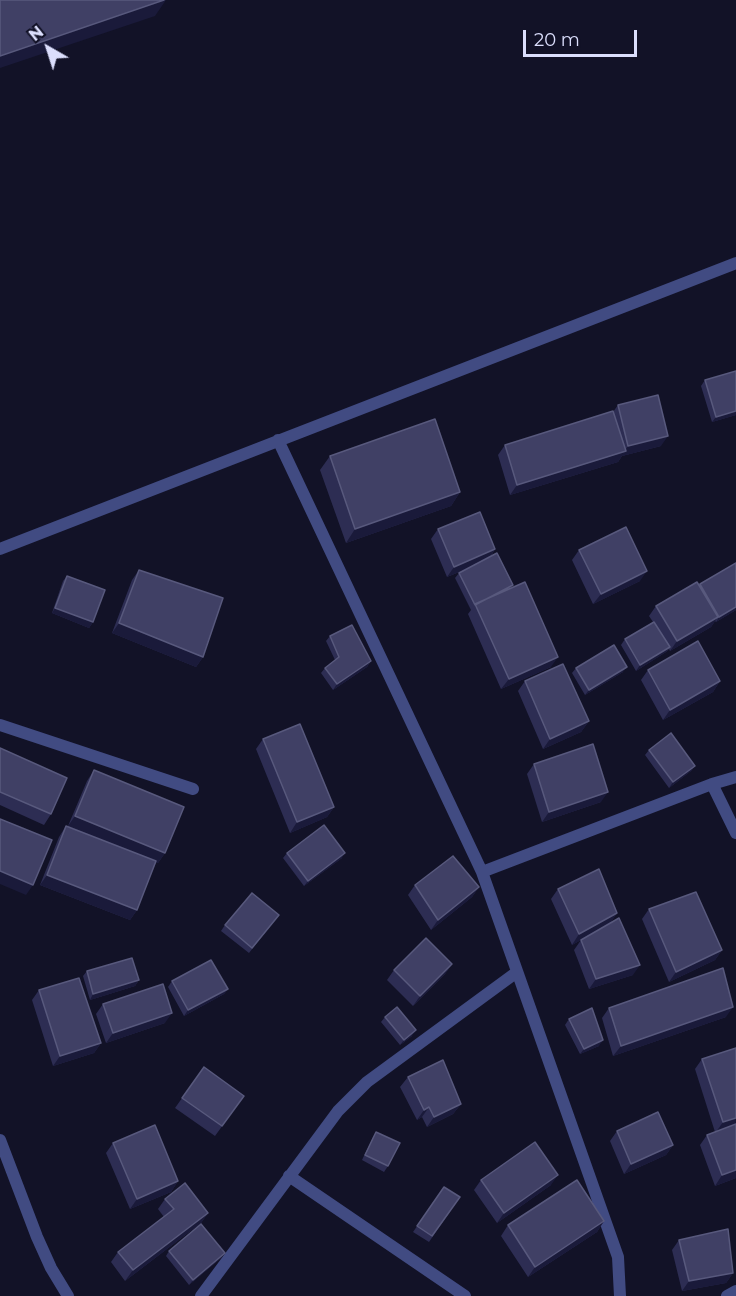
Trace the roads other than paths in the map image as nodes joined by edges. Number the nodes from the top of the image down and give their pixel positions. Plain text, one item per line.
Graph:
1 (736, 263) edge
2 (278, 440) junction
3 (0, 549) edge
4 (0, 725) edge
5 (736, 777) edge
6 (712, 784) junction
7 (193, 789) dead end
8 (736, 833) edge
9 (483, 872) junction
10 (518, 972) junction
11 (0, 1140) edge
12 (289, 1176) junction
13 (736, 1291) edge
14 (68, 1296) edge
15 (201, 1296) edge
16 (465, 1296) edge
17 (620, 1296) edge
18 (727, 1296) edge

1 - 2 street
2 - 3 street
2 - 9 street
4 - 7 street
5 - 6 street
6 - 8 street
6 - 9 street
9 - 10 street
10 - 12 street
10 - 17 street
11 - 14 street
12 - 15 street
12 - 16 street
13 - 18 street

